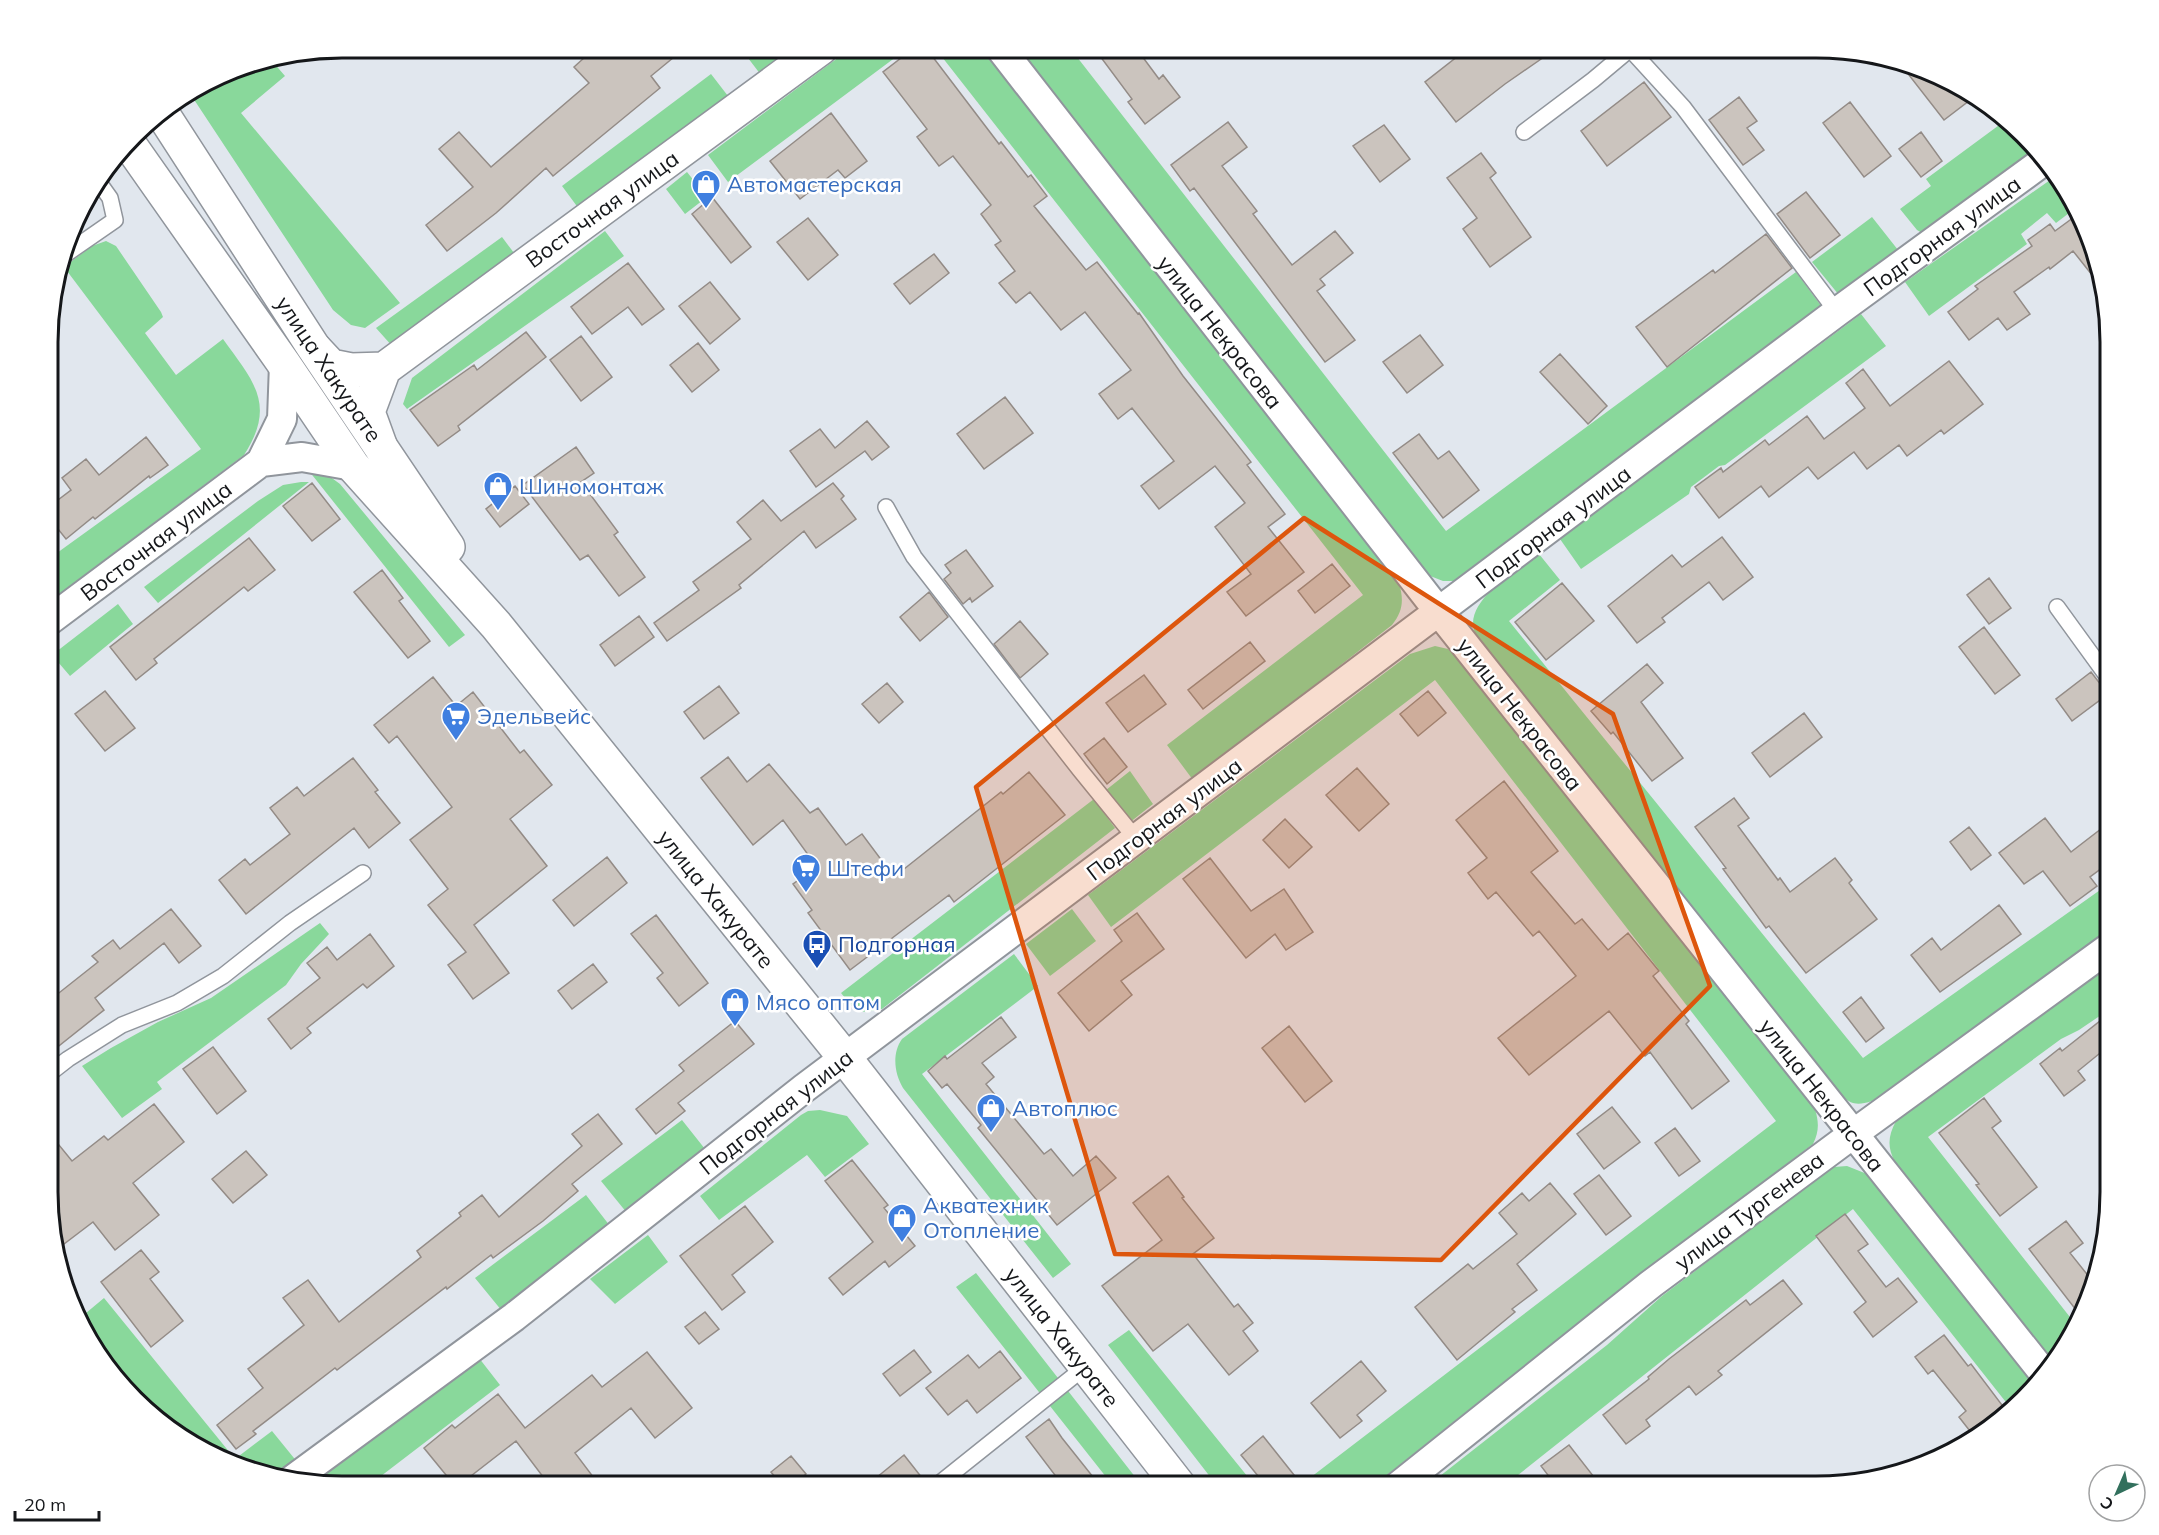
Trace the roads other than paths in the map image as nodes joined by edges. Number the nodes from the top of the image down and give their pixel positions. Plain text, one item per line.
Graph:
1 (807, 58) edge
2 (1008, 58) edge
3 (1619, 58) edge
4 (1638, 58) edge
5 (167, 119) edge
6 (1524, 132) dead end
7 (134, 150) edge
8 (2038, 165) edge
9 (103, 189) edge
10 (75, 248) edge
11 (1837, 312) junction
12 (314, 347) junction
13 (284, 364) junction
14 (384, 369) junction
15 (380, 445) junction
16 (261, 462) junction
17 (353, 466) junction
18 (886, 507) dead end
19 (2057, 607) dead end
20 (1439, 612) junction
21 (58, 615) edge
22 (496, 625) junction
23 (2100, 666) edge
24 (1137, 840) junction
25 (363, 873) dead end
26 (2100, 954) edge
27 (845, 1058) junction
28 (58, 1067) edge
29 (1853, 1134) junction
30 (1085, 1367) junction
31 (2040, 1368) edge
32 (301, 1473) edge
33 (949, 1476) edge
34 (1171, 1476) edge
35 (1411, 1476) edge

1 - 14 main road, Восточная улица
2 - 20 street, улица Некрасова
3 - 6 lane
4 - 11 lane
5 - 12 main road, улица Хакурате
7 - 13 main road, улица Хакурате
8 - 11 street, Подгорная улица
9 - 10 lane
11 - 20 street, Подгорная улица
12 - 14 main road
12 - 15 main road, улица Хакурате
13 - 16 street
13 - 17 main road, улица Хакурате
14 - 15 main road
15 - 22 main road, улица Хакурате
16 - 17 street
16 - 21 street, Восточная улица
17 - 22 main road, улица Хакурате
18 - 24 lane
19 - 23 lane
20 - 24 street, Подгорная улица
20 - 29 street, улица Некрасова
22 - 27 main road, улица Хакурате
24 - 27 street, Подгорная улица
25 - 28 lane
26 - 29 street, улица Тургенева
27 - 30 main road, улица Хакурате
27 - 32 street, Подгорная улица
29 - 31 street, улица Некрасова
29 - 35 street, улица Тургенева
30 - 33 lane
30 - 34 main road, улица Хакурате

